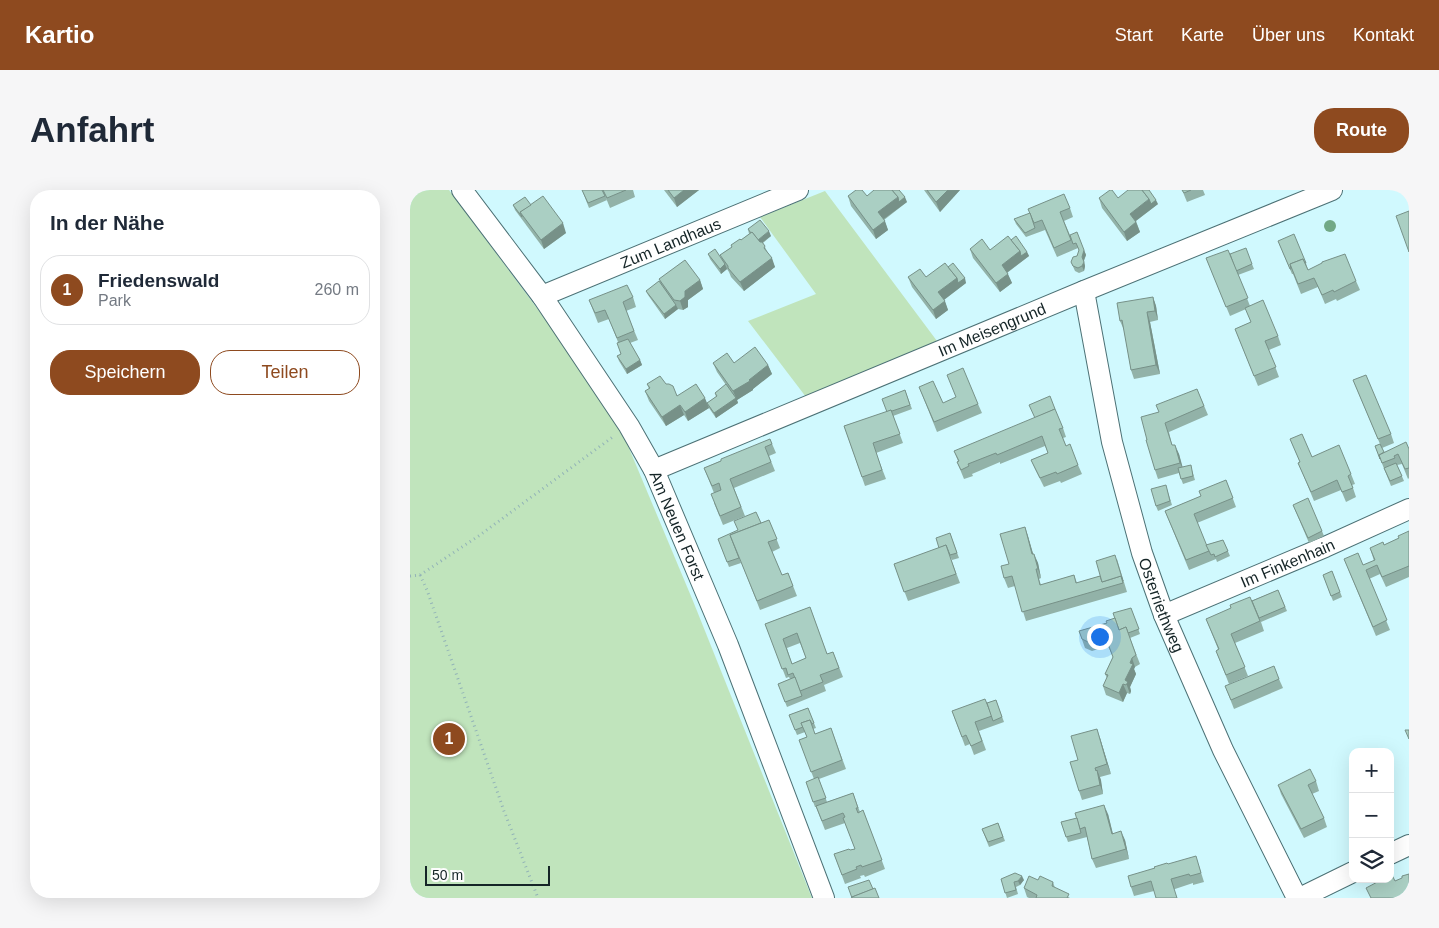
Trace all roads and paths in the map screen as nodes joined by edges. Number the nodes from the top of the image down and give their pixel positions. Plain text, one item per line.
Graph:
1 (462, 190) edge
2 (798, 190) edge
3 (1332, 190) edge
4 (1084, 291) junction
5 (542, 296) junction
6 (629, 426) junction
7 (654, 470) junction
8 (1409, 509) edge
9 (420, 575) junction
10 (410, 576) edge
11 (1164, 615) junction
12 (1409, 845) edge
13 (1394, 852) edge
14 (1349, 874) edge
15 (538, 898) edge
16 (824, 898) edge
17 (1298, 898) edge

1 - 5 street, Am Neuen Forst
2 - 5 street, Zum Landhaus
3 - 4 street, Im Meisengrund
4 - 7 street, Im Meisengrund
4 - 11 street, Osterriethweg
5 - 6 street, Am Neuen Forst
6 - 7 street, Am Neuen Forst
6 - 9 path
7 - 16 street, Am Neuen Forst
8 - 11 street, Im Finkenhain
9 - 10 path
9 - 15 path
11 - 17 street, Osterriethweg
12 - 13 street
14 - 17 street

